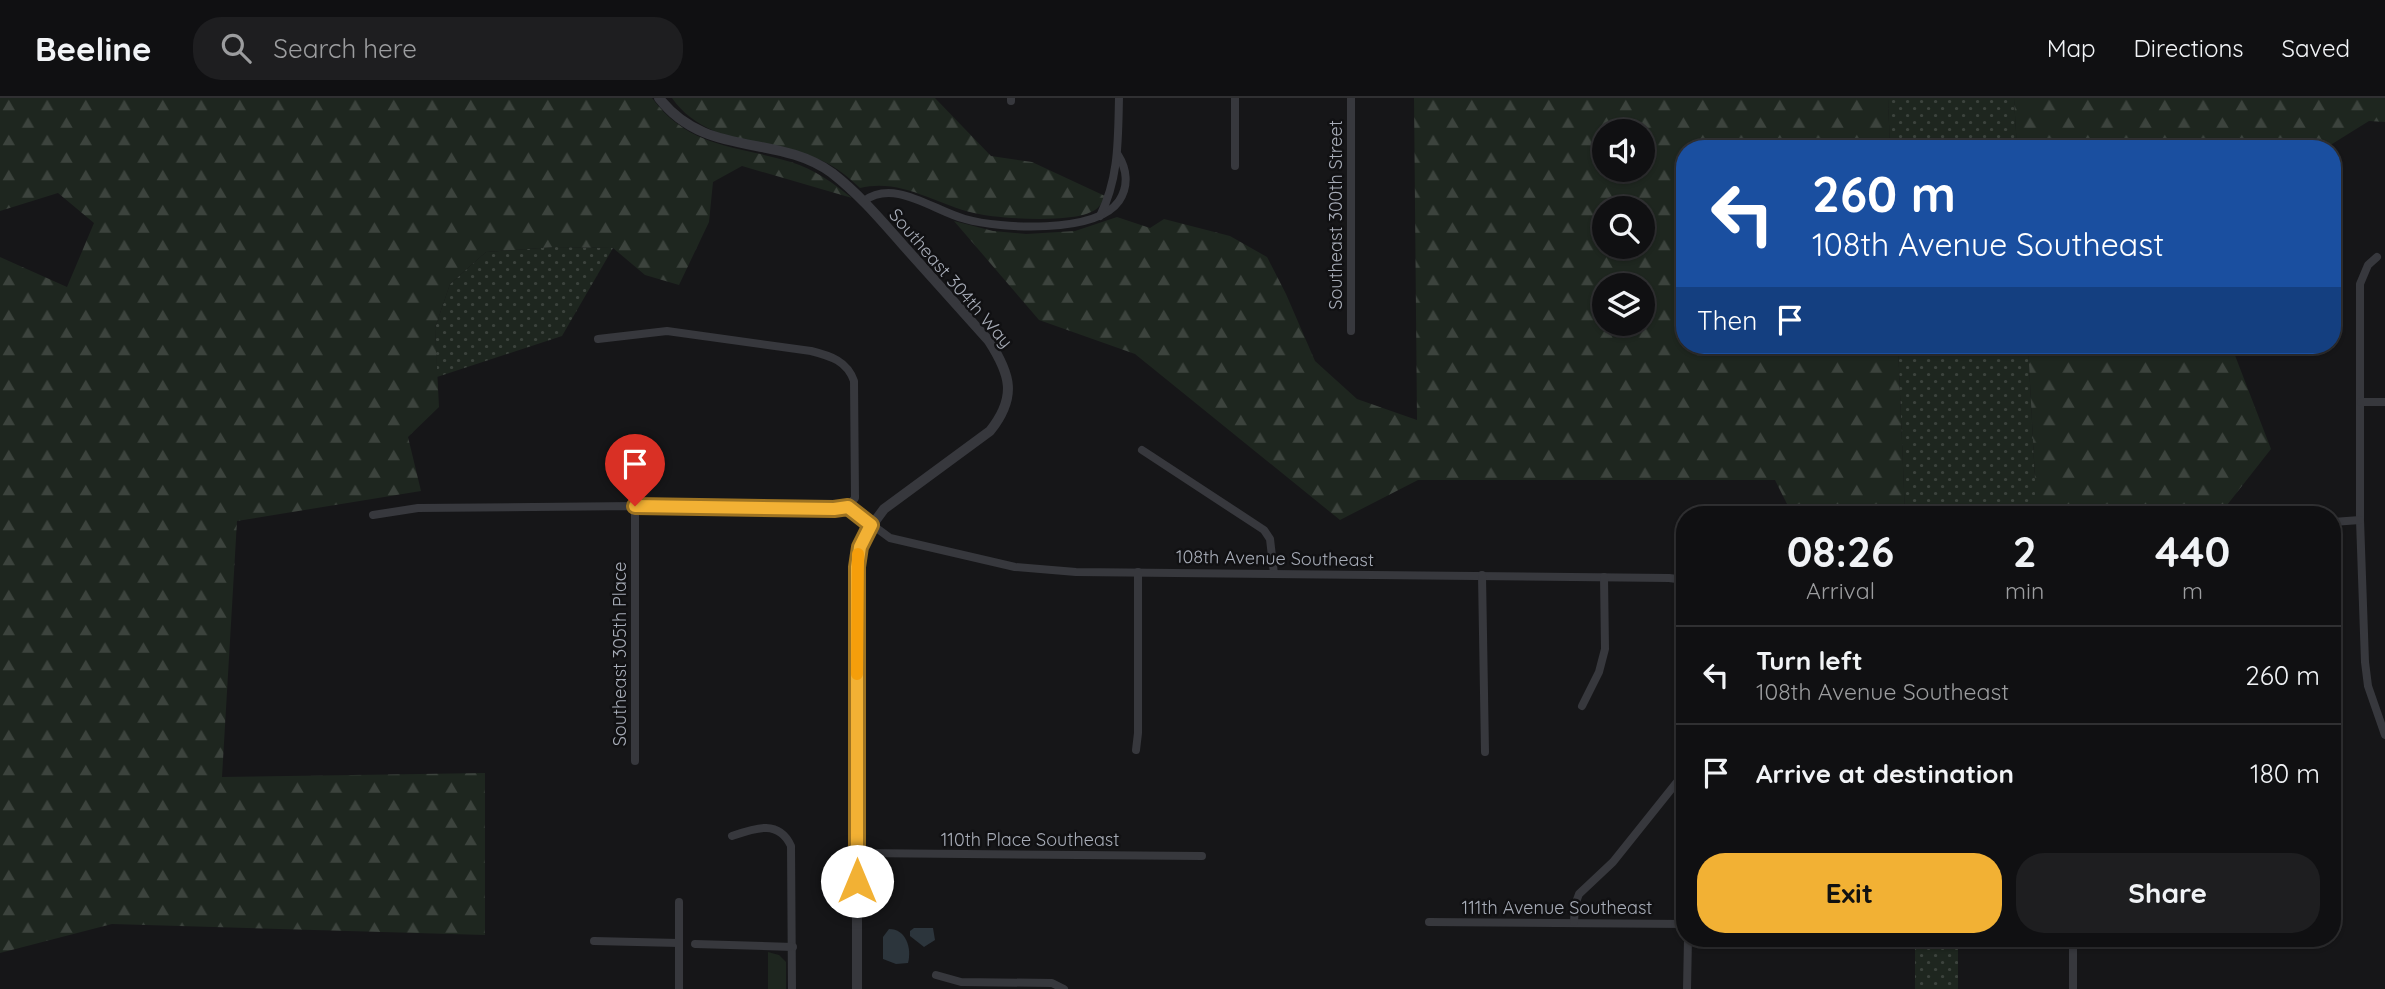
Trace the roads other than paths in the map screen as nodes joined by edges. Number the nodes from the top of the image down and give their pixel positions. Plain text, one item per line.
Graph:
1 (659, 98) edge
2 (1119, 98) edge
3 (1235, 98) edge
4 (1351, 98) edge
5 (1118, 155) junction
6 (1235, 166) dead end
7 (864, 201) junction
8 (1100, 216) junction
9 (2378, 257) dead end
10 (1351, 331) dead end
11 (598, 339) dead end
12 (2361, 402) junction
13 (2385, 402) edge
14 (1142, 450) dead end
15 (635, 506) junction
16 (848, 507) junction
17 (373, 514) dead end
18 (2360, 520) junction
19 (2341, 521) edge
20 (871, 525) junction
21 (1138, 572) junction
22 (1274, 574) junction
23 (1482, 575) junction
24 (1604, 577) junction
25 (1676, 580) edge
26 (1582, 706) dead end
27 (2385, 735) edge
28 (1136, 750) dead end
29 (1485, 752) dead end
30 (635, 761) dead end
31 (1676, 792) edge
32 (732, 836) dead end
33 (857, 853) junction
34 (1202, 856) dead end
35 (679, 902) dead end
36 (1429, 922) dead end
37 (1574, 922) junction
38 (1676, 924) edge
39 (594, 940) dead end
40 (679, 943) junction
41 (695, 944) dead end
42 (793, 947) junction
43 (1688, 947) edge
44 (2074, 947) edge
45 (936, 975) dead end
46 (679, 989) edge
47 (792, 989) edge
48 (857, 989) edge
49 (1064, 989) edge
50 (1687, 989) edge
51 (2073, 989) edge

1 - 7 street, Southeast 304th Way
2 - 5 street
3 - 6 street
4 - 10 street, Southeast 300th Street
5 - 8 street
5 - 8 street
7 - 8 street
7 - 20 street, Southeast 304th Way
9 - 12 street
11 - 16 street
12 - 13 street
12 - 18 street
14 - 22 street
15 - 16 street
15 - 17 street
15 - 30 street, Southeast 305th Place
16 - 20 street, 108th Avenue Southeast
18 - 19 street
18 - 27 street
20 - 21 street, 108th Avenue Southeast
20 - 33 street
21 - 22 street, 108th Avenue Southeast
21 - 28 street
22 - 23 street, 108th Avenue Southeast
23 - 24 street, 108th Avenue Southeast
23 - 29 street
24 - 25 street, 108th Avenue Southeast
24 - 26 street
31 - 37 street
32 - 42 street
33 - 34 street, 110th Place Southeast
33 - 48 street
35 - 40 street
36 - 37 street, 111th Avenue Southeast
37 - 38 street, 111th Avenue Southeast
39 - 40 street
40 - 46 street
41 - 42 street
42 - 47 street
43 - 50 street
44 - 51 street
45 - 49 street

